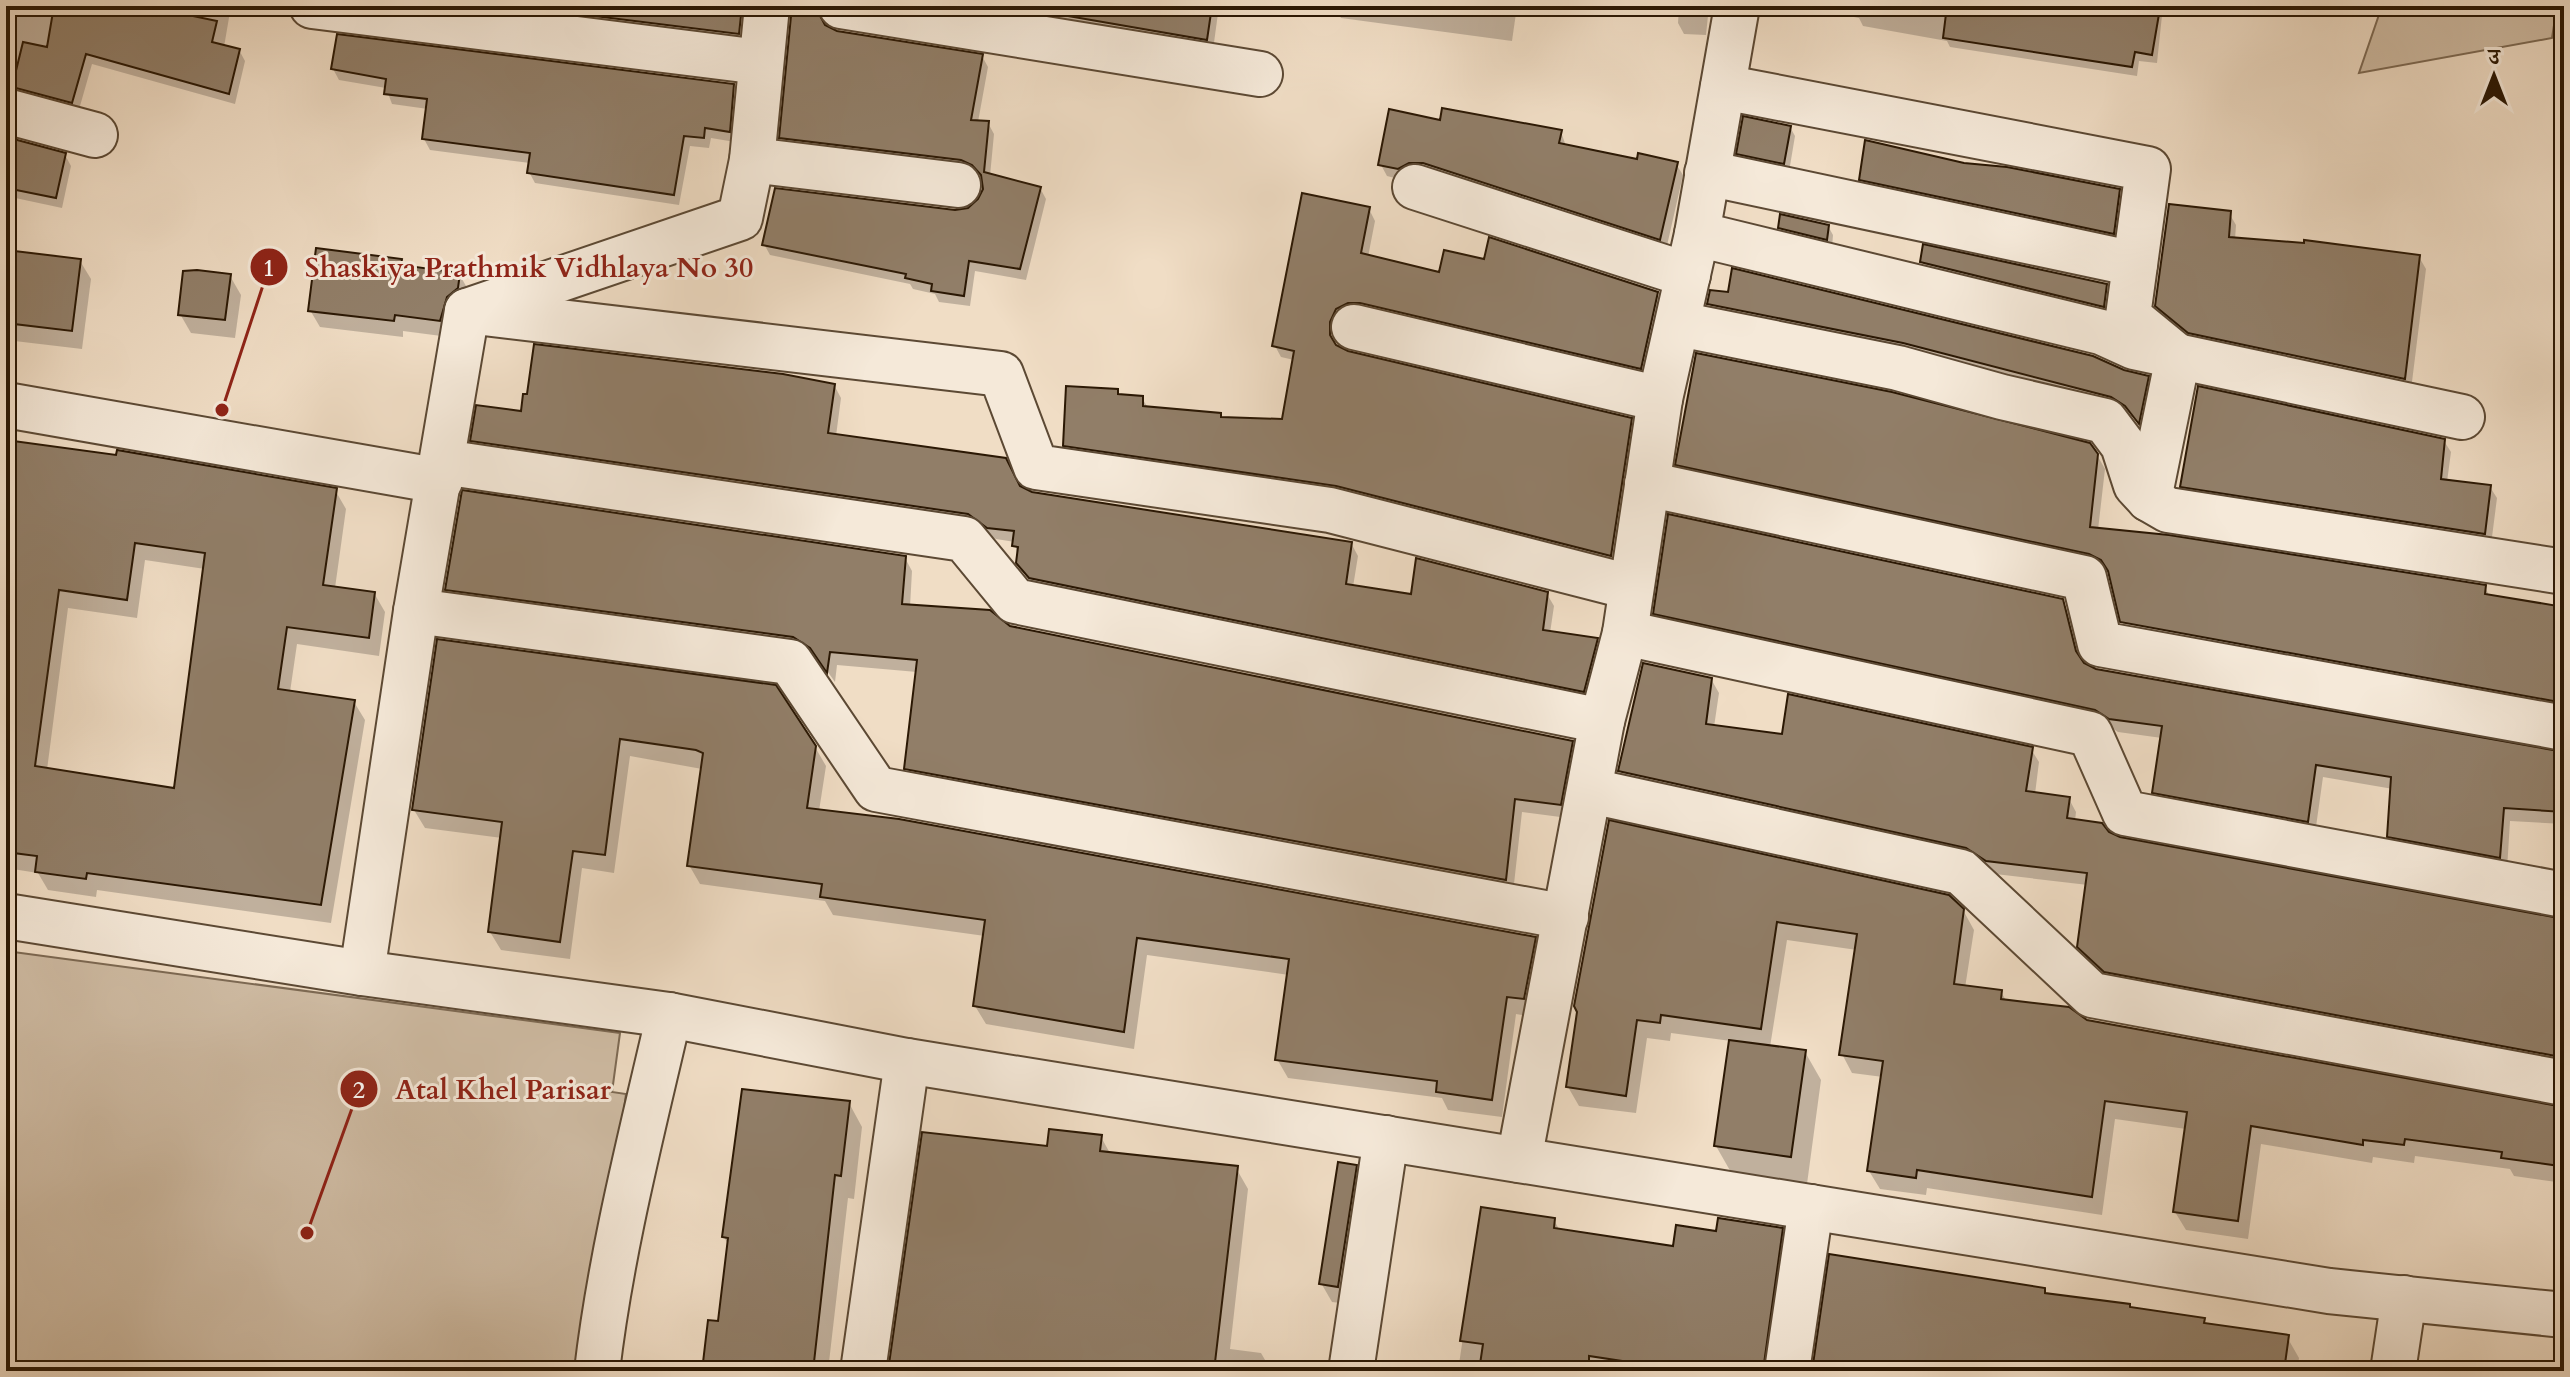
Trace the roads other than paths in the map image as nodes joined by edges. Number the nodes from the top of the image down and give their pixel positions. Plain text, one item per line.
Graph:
1 (312, 6) edge
2 (767, 6) edge
3 (841, 6) edge
4 (1737, 6) edge
5 (760, 62) junction
6 (1260, 74) dead end
7 (1723, 87) junction
8 (6, 111) edge
9 (95, 135) dead end
10 (752, 160) junction
11 (1707, 173) junction
12 (958, 185) dead end
13 (1415, 187) dead end
14 (1692, 255) junction
15 (2135, 264) junction
16 (467, 311) junction
17 (1679, 324) junction
18 (1354, 327) dead end
19 (2178, 357) junction
20 (1660, 399) junction
21 (6, 405) edge
22 (2462, 417) dead end
23 (442, 472) junction
24 (1647, 484) junction
25 (2149, 499) junction
26 (2564, 572) edge
27 (1630, 587) junction
28 (416, 611) junction
29 (1625, 633) junction
30 (1602, 721) junction
31 (2564, 728) edge
32 (1591, 791) junction
33 (2564, 895) edge
34 (6, 916) edge
35 (1566, 917) junction
36 (362, 973) junction
37 (669, 1015) junction
38 (907, 1061) junction
39 (2564, 1083) edge
40 (1386, 1138) junction
41 (1519, 1160) junction
42 (1811, 1207) junction
43 (2404, 1298) junction
44 (2561, 1305) edge
45 (597, 1371) edge
46 (863, 1371) edge
47 (1351, 1371) edge
48 (1787, 1371) edge
49 (2393, 1371) edge

1 - 5 street
2 - 5 street
3 - 6 street
4 - 7 street
5 - 10 street
7 - 11 street
7 - 15 street
8 - 9 street
10 - 12 street
10 - 16 street
11 - 14 street
11 - 15 street
13 - 14 street
14 - 17 street
14 - 19 street
15 - 19 street
16 - 23 street
16 - 27 street
17 - 20 street
17 - 25 street
18 - 20 street
19 - 22 street
19 - 25 street
20 - 24 street
21 - 23 street
23 - 28 street
23 - 30 street
24 - 27 street
24 - 31 street
25 - 26 street
27 - 29 street
28 - 35 street
28 - 36 street
29 - 30 street
29 - 33 street
30 - 32 street
32 - 35 street
32 - 39 street
34 - 36 street
35 - 41 street
36 - 37 street
37 - 38 street
37 - 45 street
38 - 40 street
38 - 46 street
40 - 41 street
40 - 47 street
41 - 42 street
42 - 43 street
42 - 48 street
43 - 44 street
43 - 49 street

